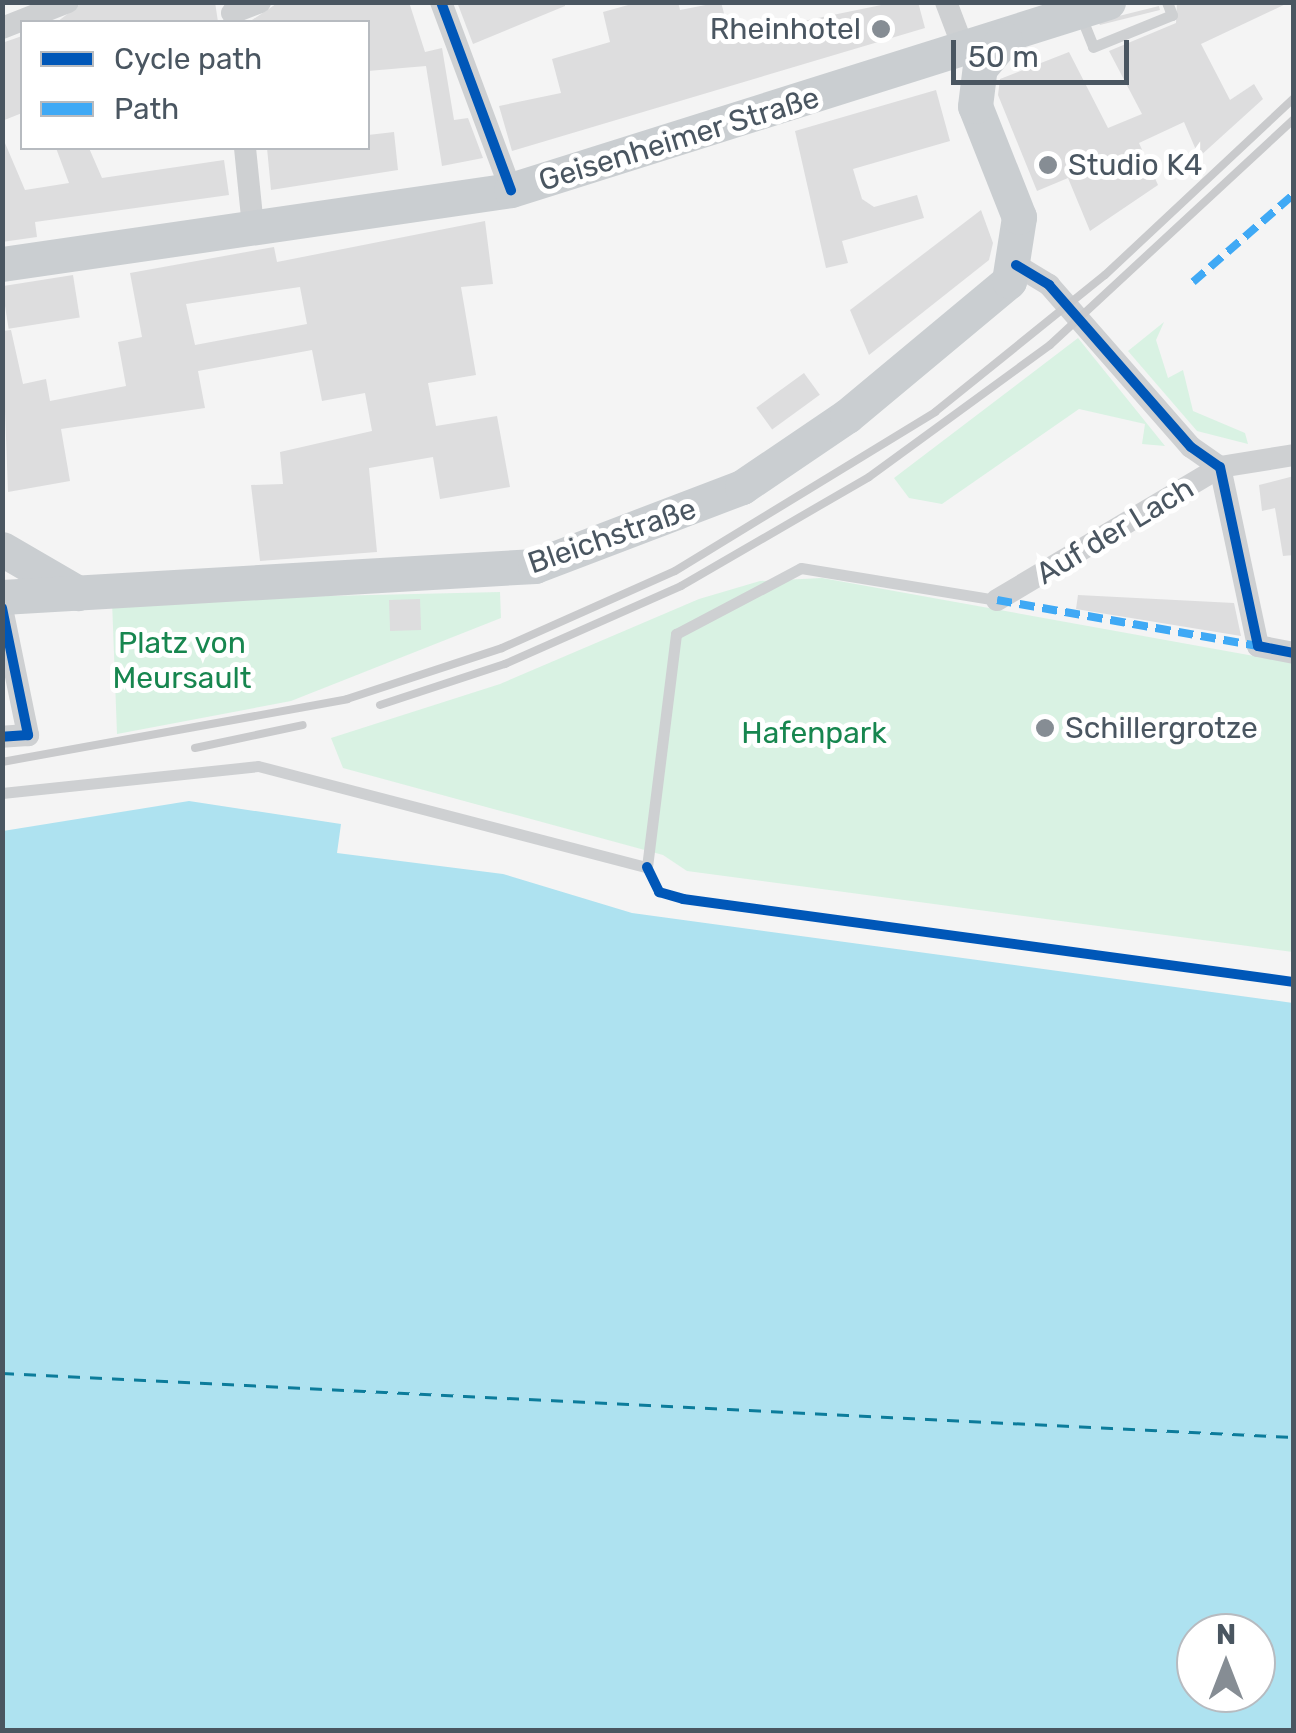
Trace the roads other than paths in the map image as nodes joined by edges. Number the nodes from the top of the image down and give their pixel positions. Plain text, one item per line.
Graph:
1 (68, 2) edge
2 (260, 2) edge
3 (441, 2) edge
4 (946, 2) edge
5 (1167, 2) edge
6 (41, 7) edge
7 (1094, 8) edge
8 (231, 13) edge
9 (2, 28) edge
10 (1004, 39) junction
11 (965, 52) junction
12 (900, 70) junction
13 (974, 106) junction
14 (245, 150) edge
15 (511, 190) junction
16 (253, 228) junction
17 (2, 264) edge
18 (1016, 265) junction
19 (1294, 455) edge
20 (1220, 467) junction
21 (2, 550) edge
22 (78, 594) junction
23 (2, 597) edge
24 (997, 600) joint
25 (2, 608) edge
26 (1294, 652) edge
27 (2, 737) edge
28 (2, 793) edge

1 - 6 street
2 - 8 street
3 - 15 street
4 - 11 street
5 - 7 lane
6 - 9 street
7 - 10 main road, Geisenheimer Straße
10 - 11 main road, Geisenheimer Straße
10 - 13 main road
11 - 12 main road, Geisenheimer Straße
12 - 13 main road
12 - 15 main road, Geisenheimer Straße
13 - 18 main road
14 - 16 street
15 - 16 main road, Geisenheimer Straße
16 - 17 main road, Geisenheimer Straße
18 - 20 street
18 - 22 main road, Bleichstraße
19 - 20 street, Auf der Lach
20 - 24 street, Auf der Lach
20 - 26 street
21 - 22 main road
22 - 23 main road, Bleichstraße
24 - 28 lane
25 - 27 street

